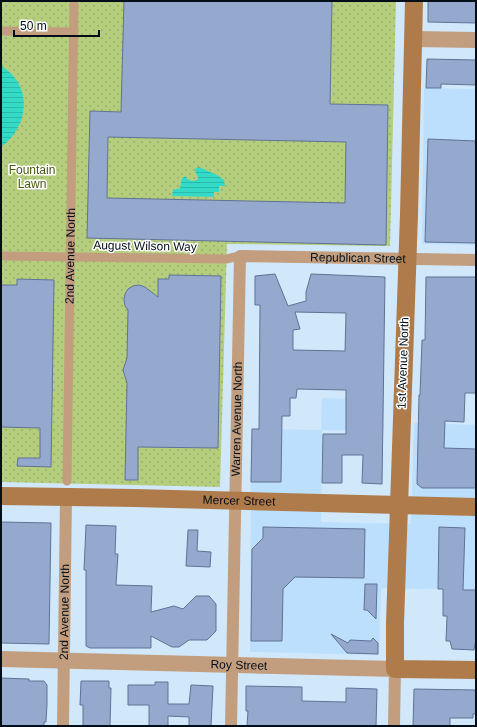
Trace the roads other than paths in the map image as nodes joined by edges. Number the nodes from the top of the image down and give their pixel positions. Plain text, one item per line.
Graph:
1 (74, 1) edge
2 (414, 1) edge
3 (1, 31) edge
4 (74, 32) junction
5 (413, 39) junction
6 (476, 40) edge
7 (1, 256) edge
8 (70, 256) junction
9 (240, 256) junction
10 (407, 259) junction
11 (476, 260) edge
12 (67, 489) junction
13 (1, 496) edge
14 (235, 500) junction
15 (399, 505) junction
16 (476, 506) edge
17 (1, 658) edge
18 (64, 660) junction
19 (232, 664) junction
20 (395, 669) junction
21 (476, 670) edge
22 (63, 726) edge
23 (231, 726) edge
24 (394, 726) edge

1 - 4 street, 2nd Avenue North
2 - 5 main road, 1st Avenue North
3 - 4 street
4 - 8 street, 2nd Avenue North
5 - 6 street
5 - 10 main road, 1st Avenue North
7 - 8 street, August Wilson Way
8 - 9 street, August Wilson Way
8 - 12 street, 2nd Avenue North
9 - 10 street, Republican Street
9 - 14 street, Warren Avenue North
10 - 11 street, Republican Street
10 - 15 main road, 1st Avenue North
12 - 13 main road, Mercer Street
12 - 14 main road, Mercer Street
12 - 18 street, 2nd Avenue North
14 - 15 main road, Mercer Street
14 - 19 street, Warren Avenue North
15 - 16 main road, Mercer Street
15 - 20 main road, 1st Avenue North
17 - 18 street, Roy Street
18 - 19 street, Roy Street
18 - 22 street, 2nd Avenue North
19 - 20 street, Roy Street
19 - 23 street, Warren Avenue North
20 - 21 main road, Roy Street
20 - 24 street, 1st Avenue North

